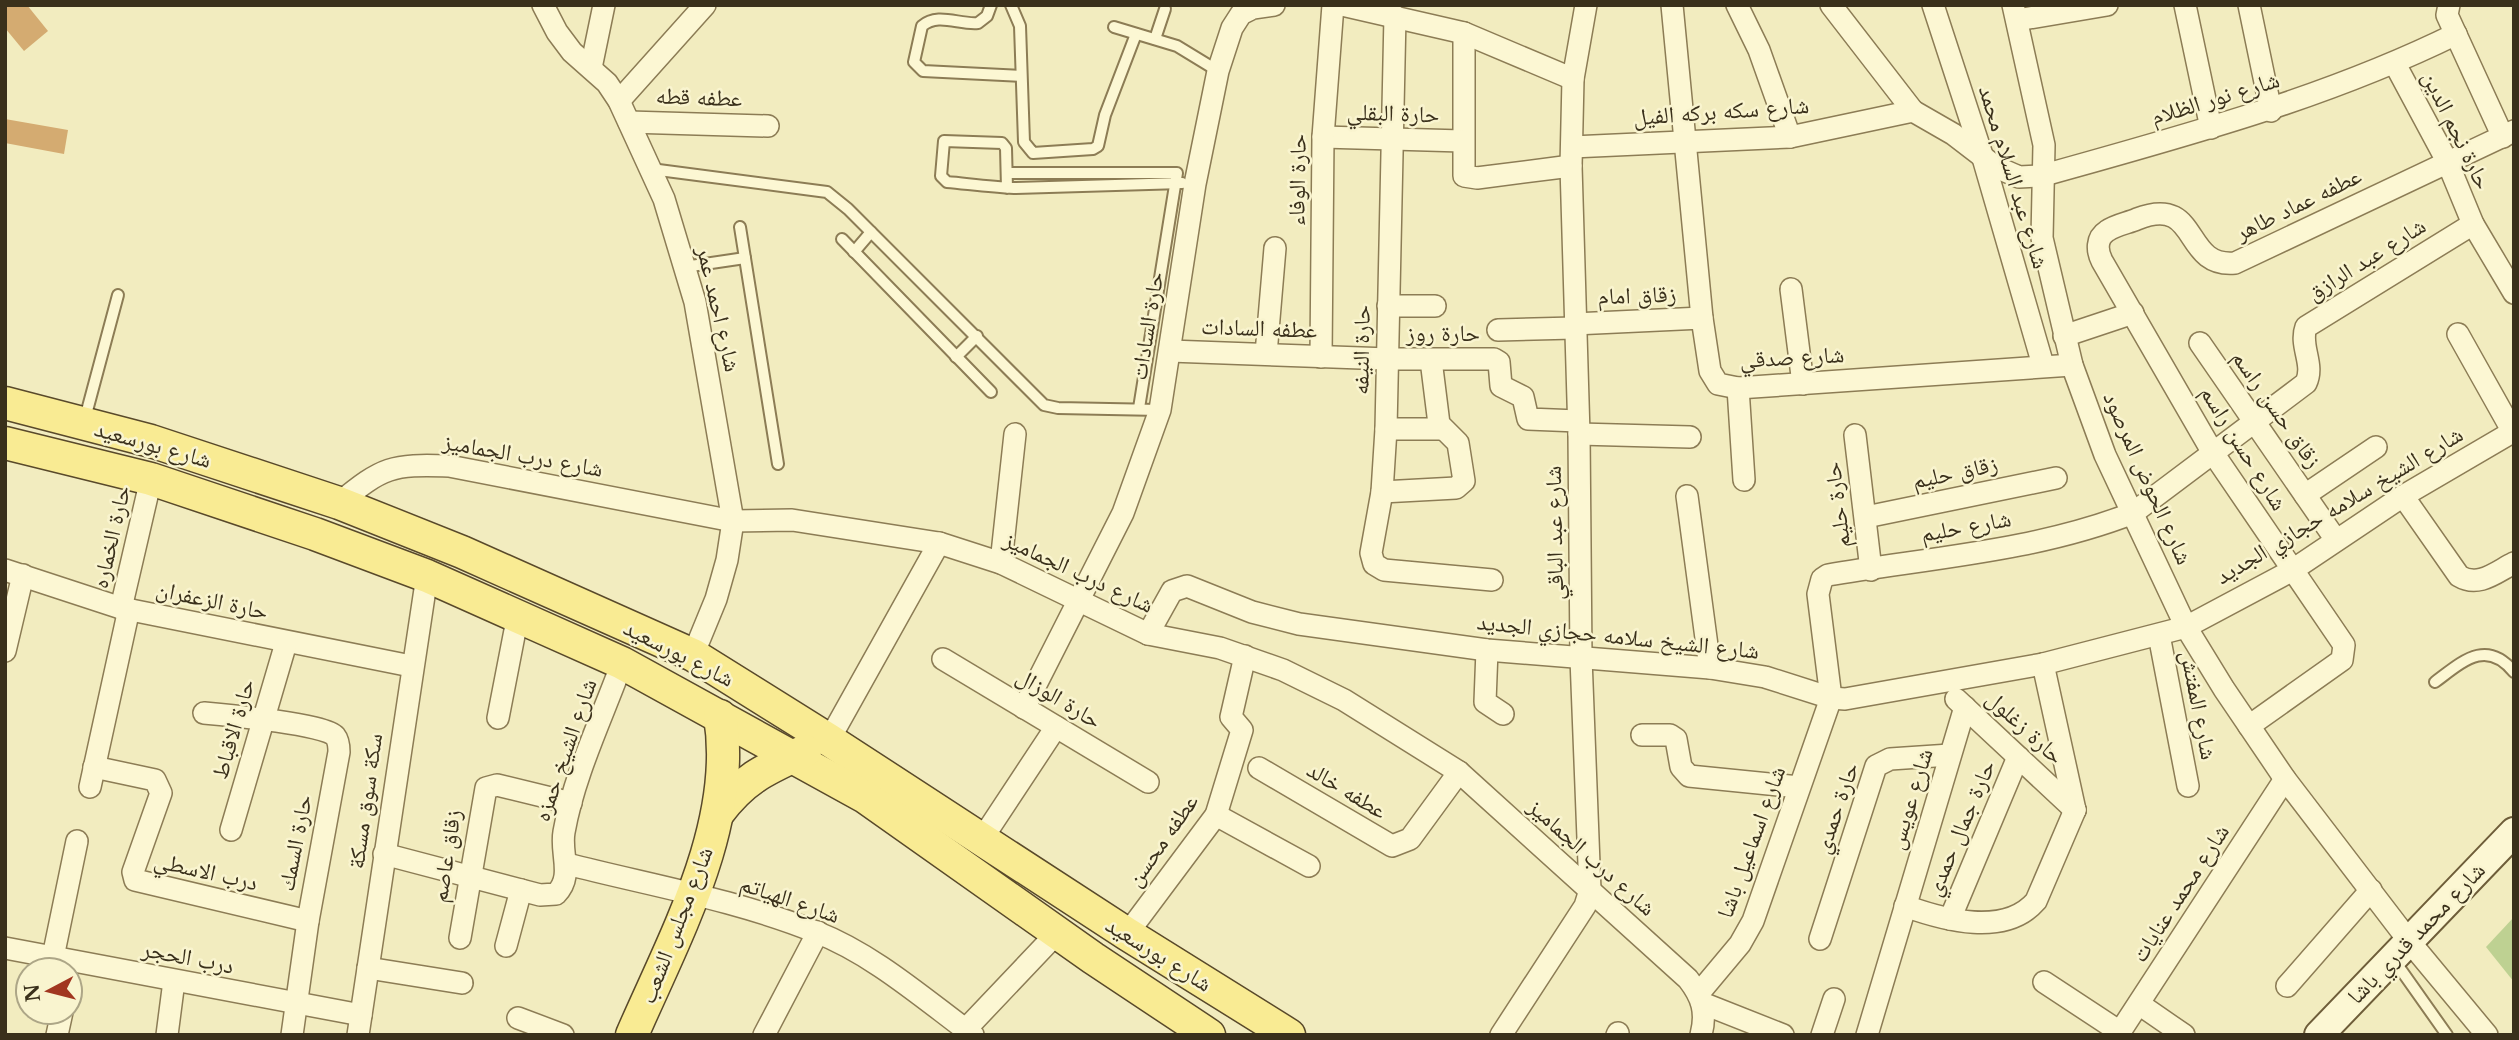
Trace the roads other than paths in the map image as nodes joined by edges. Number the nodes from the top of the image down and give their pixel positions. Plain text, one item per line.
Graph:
1 (544, 5) edge
2 (604, 5) edge
3 (705, 5) edge
4 (991, 5) edge
5 (1011, 5) edge
6 (1274, 5) edge
7 (1333, 5) edge
8 (1342, 5) edge
9 (1586, 5) edge
10 (1672, 5) edge
11 (1737, 5) edge
12 (1831, 5) edge
13 (1933, 5) edge
14 (2107, 5) edge
15 (2185, 5) edge
16 (2249, 5) edge
17 (2449, 5) edge
18 (1165, 9) dead end
19 (2015, 13) edge
20 (1395, 16) junction
21 (1114, 27) dead end
22 (1464, 33) junction
23 (1136, 34) junction
24 (2456, 34) junction
25 (1156, 40) junction
26 (2395, 64) junction
27 (591, 68) junction
28 (1218, 71) junction
29 (1021, 76) junction
30 (1573, 79) junction
31 (620, 101) junction
32 (1913, 111) junction
33 (2271, 111) junction
34 (629, 122) junction
35 (768, 126) dead end
36 (2211, 128) junction
37 (2508, 134) edge
38 (1323, 137) junction
39 (1790, 137) junction
40 (1392, 141) junction
41 (1462, 141) junction
42 (1687, 144) junction
43 (1571, 156) junction
44 (1983, 158) junction
45 (2447, 161) junction
46 (650, 169) junction
47 (1007, 173) junction
48 (2041, 176) junction
49 (1186, 184) junction
50 (1007, 188) junction
51 (2473, 224) junction
52 (740, 227) dead end
53 (2106, 231) joint
54 (871, 232) junction
55 (842, 239) dead end
56 (1275, 248) dead end
57 (854, 251) junction
58 (745, 258) junction
59 (684, 267) junction
60 (2512, 285) edge
61 (1791, 289) dead end
62 (118, 295) dead end
63 (1388, 306) junction
64 (1435, 306) dead end
65 (2133, 313) junction
66 (1702, 318) junction
67 (1574, 326) junction
68 (1498, 330) dead end
69 (2458, 334) dead end
70 (977, 336) junction
71 (2064, 336) junction
72 (2200, 343) dead end
73 (1170, 351) junction
74 (1266, 354) junction
75 (957, 357) junction
76 (1321, 357) junction
77 (1388, 359) junction
78 (1431, 359) junction
79 (2043, 365) junction
80 (2071, 365) junction
81 (1803, 384) junction
82 (1738, 388) junction
83 (991, 392) dead end
84 (5, 403) edge
85 (1149, 409) junction
86 (2253, 424) junction
87 (83, 425) junction
88 (1579, 428) junction
89 (1386, 429) junction
90 (1442, 429) junction
91 (2513, 431) edge
92 (1015, 434) dead end
93 (1855, 435) dead end
94 (1690, 437) dead end
95 (5, 443) edge
96 (2376, 447) dead end
97 (2213, 453) junction
98 (778, 464) dead end
99 (2056, 478) dead end
100 (151, 479) junction
101 (1744, 480) dead end
102 (1382, 492) junction
103 (2305, 495) junction
104 (1687, 496) dead end
105 (2403, 496) junction
106 (339, 503) junction
107 (2133, 513) junction
108 (1866, 517) junction
109 (733, 521) junction
110 (2336, 540) junction
111 (939, 543) junction
112 (1001, 563) junction
113 (2514, 563) edge
114 (1871, 569) junction
115 (2291, 571) junction
116 (14, 572) edge
117 (426, 576) junction
118 (1492, 580) dead end
119 (1080, 599) junction
120 (125, 608) junction
121 (519, 615) junction
122 (2186, 626) junction
123 (1148, 634) junction
124 (2159, 635) junction
125 (286, 643) junction
126 (1487, 650) junction
127 (5, 651) edge
128 (693, 655) junction
129 (1245, 656) junction
130 (1581, 658) junction
131 (943, 659) dead end
132 (622, 663) junction
133 (2043, 664) junction
134 (411, 666) junction
135 (1710, 668) junction
136 (2513, 671) edge
137 (2435, 682) dead end
138 (1939, 683) junction
139 (1831, 698) junction
140 (1965, 707) junction
141 (1024, 708) junction
142 (204, 713) dead end
143 (1503, 714) dead end
144 (720, 716) junction
145 (498, 718) dead end
146 (263, 719) junction
147 (2249, 726) junction
148 (1056, 727) junction
149 (1642, 735) dead end
150 (830, 740) junction
151 (1950, 755) junction
152 (793, 757) junction
153 (2018, 757) junction
154 (1259, 768) dead end
155 (1459, 772) junction
156 (2285, 779) junction
157 (1147, 782) dead end
158 (2188, 786) dead end
159 (1799, 787) junction
160 (571, 803) junction
161 (2075, 810) junction
162 (717, 814) junction
163 (1216, 815) junction
164 (230, 830) dead end
165 (2514, 832) edge
166 (982, 839) junction
167 (77, 841) dead end
168 (384, 854) junction
169 (567, 864) junction
170 (1309, 866) dead end
171 (469, 876) junction
172 (521, 890) junction
173 (1590, 890) junction
174 (2371, 890) junction
175 (692, 896) junction
176 (1905, 906) junction
177 (1950, 919) junction
178 (307, 921) junction
179 (818, 932) junction
180 (1058, 932) junction
181 (1126, 934) junction
182 (460, 938) dead end
183 (1820, 939) dead end
184 (506, 946) dead end
185 (5, 948) edge
186 (2401, 949) junction
187 (35, 956) edge
188 (66, 956) edge
189 (84, 967) edge
190 (368, 968) junction
191 (174, 981) junction
192 (2044, 982) dead end
193 (462, 983) dead end
194 (2287, 986) dead end
195 (1701, 998) junction
196 (1834, 999) dead end
197 (295, 1003) junction
198 (2139, 1004) junction
199 (518, 1018) dead end
200 (359, 1025) edge
201 (969, 1032) edge
202 (2119, 1033) edge
203 (167, 1035) edge
204 (292, 1035) edge
205 (564, 1035) edge
206 (632, 1035) edge
207 (764, 1035) edge
208 (1209, 1035) edge
209 (1289, 1035) edge
210 (1501, 1035) edge
211 (1701, 1035) edge
212 (1783, 1035) edge
213 (1822, 1035) edge
214 (1867, 1035) edge
215 (2185, 1035) edge
216 (2319, 1035) edge
217 (2447, 1035) edge
218 (2487, 1035) edge

1 - 27 street, شارع احمد عمر
2 - 27 street
3 - 31 street
4 - 29 lane
5 - 29 lane
6 - 28 street, حارة السادات
7 - 38 street, حارة الوفاء
8 - 20 street
9 - 30 street, شارع عبد الباقي
10 - 42 street, شارع صدقي
11 - 39 street
12 - 32 street
13 - 44 street, شارع عبد السلام محمد
14 - 19 street
15 - 36 street
16 - 33 street
17 - 24 street
18 - 25 lane
19 - 48 street, شارع الحوض المرصود
20 - 22 street
20 - 40 street, حارة النيفه
21 - 23 lane
22 - 30 street
22 - 41 street
23 - 25 lane
23 - 29 lane
24 - 26 street, شارع نور الظلام
24 - 37 street
25 - 28 lane
26 - 33 street, شارع نور الظلام
26 - 45 street, حارة نجم الدين
27 - 31 street, شارع احمد عمر
28 - 49 street, حارة السادات
30 - 43 street, شارع عبد الباقي
31 - 34 street, شارع احمد عمر
32 - 39 street, شارع سكه بركه الفيل
32 - 44 street
33 - 36 street, شارع نور الظلام
34 - 35 street, عطفه قطه
34 - 46 street, شارع احمد عمر
36 - 48 street, شارع نور الظلام
37 - 45 street
38 - 40 street, حارة البقلي
38 - 76 street, حارة الوفاء
39 - 42 street, شارع سكه بركه الفيل
40 - 41 street, حارة البقلي
40 - 63 street, حارة النيفه
41 - 43 street, شارع سكه بركه الفيل
42 - 43 street, شارع سكه بركه الفيل
42 - 66 street, شارع صدقي
43 - 67 street, شارع عبد الباقي
44 - 48 street, شارع نور الظلام
44 - 79 street, شارع عبد السلام محمد
45 - 51 street, حارة نجم الدين
45 - 53 street, عطفه عماد طاهر
46 - 54 lane
46 - 59 street, شارع احمد عمر
47 - 49 lane
47 - 50 lane
47 - 50 lane
48 - 71 street, شارع الحوض المرصود
49 - 50 lane
49 - 73 street, حارة السادات
49 - 85 lane
51 - 60 street, حارة نجم الدين
51 - 86 street, شارع عبد الرازق
52 - 58 lane
53 - 65 street, شارع حسن راسم
54 - 57 lane
54 - 70 lane
55 - 57 lane
56 - 74 street
57 - 75 lane
58 - 59 lane
58 - 98 lane
59 - 109 street, شارع احمد عمر
61 - 81 street
62 - 87 lane
63 - 64 street
63 - 77 street, حارة النيفه
65 - 71 street
65 - 97 street, شارع حسن راسم
66 - 67 street, زقاق امام
66 - 82 street, شارع صدقي
67 - 68 street, زقاق امام
67 - 88 street, شارع عبد الباقي
69 - 91 street
70 - 75 lane
70 - 85 lane
71 - 80 street, شارع الحوض المرصود
72 - 86 street, زقاق حسن راسم
73 - 74 street, عطفه السادات
73 - 85 street, حارة السادات
74 - 76 street, عطفه السادات
75 - 83 lane
76 - 77 street, عطفه السادات
77 - 78 street, حارة روز
77 - 89 street, حارة النيفه
78 - 88 street, حارة روز
78 - 90 street
79 - 80 street, شارع صدقي
79 - 81 street, شارع صدقي
80 - 107 street, شارع الحوض المرصود
81 - 82 street, شارع صدقي
82 - 101 street
84 - 87 main road, شارع بورسعيد
85 - 119 street, حارة السادات
86 - 97 street, شارع عبد الرازق
86 - 103 street, زقاق حسن راسم
87 - 106 main road, شارع بورسعيد
88 - 94 street
88 - 130 street, شارع عبد الباقي
89 - 90 street
89 - 102 street, حارة النيفه
90 - 102 street
91 - 105 street, شارع الشيخ سلامه حجازي الجديد
92 - 112 street
93 - 108 street, حارة حليم
95 - 100 main road, شارع بورسعيد
96 - 103 street
97 - 107 street, شارع عبد الرازق
97 - 115 street, شارع حسن راسم
99 - 108 street, زقاق حليم
100 - 117 main road, شارع بورسعيد
100 - 120 street, حارة الخماره
102 - 118 street, حارة النيفه
103 - 110 street, زقاق حسن راسم
104 - 135 street
105 - 110 street, شارع الشيخ سلامه حجازي الجديد
105 - 113 street
106 - 109 street, شارع درب الجماميز
106 - 128 main road, شارع بورسعيد
107 - 114 street, شارع حليم
107 - 122 street, شارع الحوض المرصود
108 - 114 street, حارة حليم
109 - 111 street, شارع درب الجماميز
109 - 128 street, شارع احمد عمر
110 - 115 street, شارع الشيخ سلامه حجازي الجديد
111 - 112 street, شارع درب الجماميز
111 - 150 street
112 - 119 street, شارع درب الجماميز
114 - 139 street, شارع حليم
115 - 122 street, شارع الشيخ سلامه حجازي الجديد
115 - 147 street, شارع حسن راسم
116 - 120 street, حارة الزعفران
116 - 127 street
117 - 121 main road, شارع بورسعيد
117 - 134 street, سكة سوق مسكة
119 - 123 street, شارع درب الجماميز
119 - 141 street, حارة السادات
120 - 125 street, حارة الزعفران
120 - 178 street, درب الاسطي
121 - 132 main road, شارع بورسعيد
121 - 145 street
122 - 124 street, شارع الشيخ سلامه حجازي الجديد
122 - 147 street, شارع الحوض المرصود
123 - 126 street, شارع الشيخ سلامه حجازي الجديد
123 - 129 street, شارع درب الجماميز
124 - 133 street, شارع الشيخ سلامه حجازي الجديد
124 - 158 street, شارع المفتش
125 - 134 street, حارة الزعفران
125 - 146 street, حارة الاقباط
126 - 130 street, شارع الشيخ سلامه حجازي الجديد
126 - 143 street
128 - 150 main road, شارع بورسعيد
129 - 155 street, شارع درب الجماميز
129 - 163 street, عطفه محسن
130 - 135 street, شارع الشيخ سلامه حجازي الجديد
130 - 173 street, شارع عبد الباقي
131 - 141 street, حارة الوزال
132 - 144 main road, شارع بورسعيد
132 - 160 street, شارع الشيخ حمزه
133 - 138 street, شارع الشيخ سلامه حجازي الجديد
133 - 161 street
134 - 168 street, سكة سوق مسكة
135 - 139 street, شارع الشيخ سلامه حجازي الجديد
136 - 137 lane
138 - 139 street, شارع الشيخ سلامه حجازي الجديد
138 - 140 street, حارة زغلول
139 - 159 street, شارع اسماعيل باشا
140 - 151 street, شارع عويس
140 - 153 street, حارة زغلول
141 - 148 street, حارة الوزال
142 - 146 street
144 - 152 main road, شارع بورسعيد
144 - 162 main road, شارع مجلس الشعب
146 - 164 street, حارة الاقباط
146 - 178 street, حارة السمك
147 - 156 street, شارع الحوض المرصود
148 - 157 street, حارة الوزال
148 - 166 street
149 - 159 street
150 - 152 main road, شارع مجلس الشعب
150 - 166 main road, شارع بورسعيد
151 - 176 street, شارع عويس
151 - 183 street, حارة حمدي
152 - 162 main road, شارع مجلس الشعب
152 - 180 main road, شارع بورسعيد
153 - 161 street, حارة زغلول
153 - 177 street, حارة جمال حمدي
154 - 155 street, عطفه خالد
155 - 173 street, شارع درب الجماميز
156 - 174 street, شارع الحوض المرصود
156 - 198 street, شارع محمد عنايات
159 - 195 street, شارع اسماعيل باشا
160 - 169 street, شارع الشيخ حمزه
160 - 171 street, زقاق عاصم
161 - 177 street
162 - 175 main road, شارع مجلس الشعب
163 - 170 street
163 - 181 street, عطفه محسن
165 - 186 street, شارع محمد قدري باشا
166 - 181 main road, شارع بورسعيد
167 - 188 street
168 - 171 street
168 - 190 street, سكة سوق مسكة
169 - 172 street, شارع الشيخ حمزه
169 - 175 street, شارع الهياتم
171 - 172 street
171 - 182 street, زقاق عاصم
172 - 184 street
173 - 195 street, شارع درب الجماميز
173 - 210 street, شارع عبد الباقي
174 - 186 street, شارع الحوض المرصود
174 - 194 street
175 - 179 street, شارع الهياتم
175 - 206 main road, شارع مجلس الشعب
176 - 177 street
176 - 214 street, شارع عويس
178 - 197 street, حارة السمك
179 - 201 street, شارع الهياتم
179 - 207 street
180 - 201 street
180 - 208 main road, شارع بورسعيد
181 - 209 main road, شارع بورسعيد
185 - 187 street, درب الحجر
186 - 216 street, شارع محمد قدري باشا
186 - 217 lane
186 - 218 street, شارع الحوض المرصود
189 - 191 street, درب الحجر
190 - 193 street
190 - 200 street, سكة سوق مسكة
191 - 197 street, درب الحجر
191 - 203 street
192 - 202 street
195 - 211 street
195 - 212 street
196 - 213 street
197 - 200 street, درب الحجر
197 - 204 street, حارة السمك
198 - 202 street, شارع محمد عنايات
198 - 215 street
199 - 205 street

